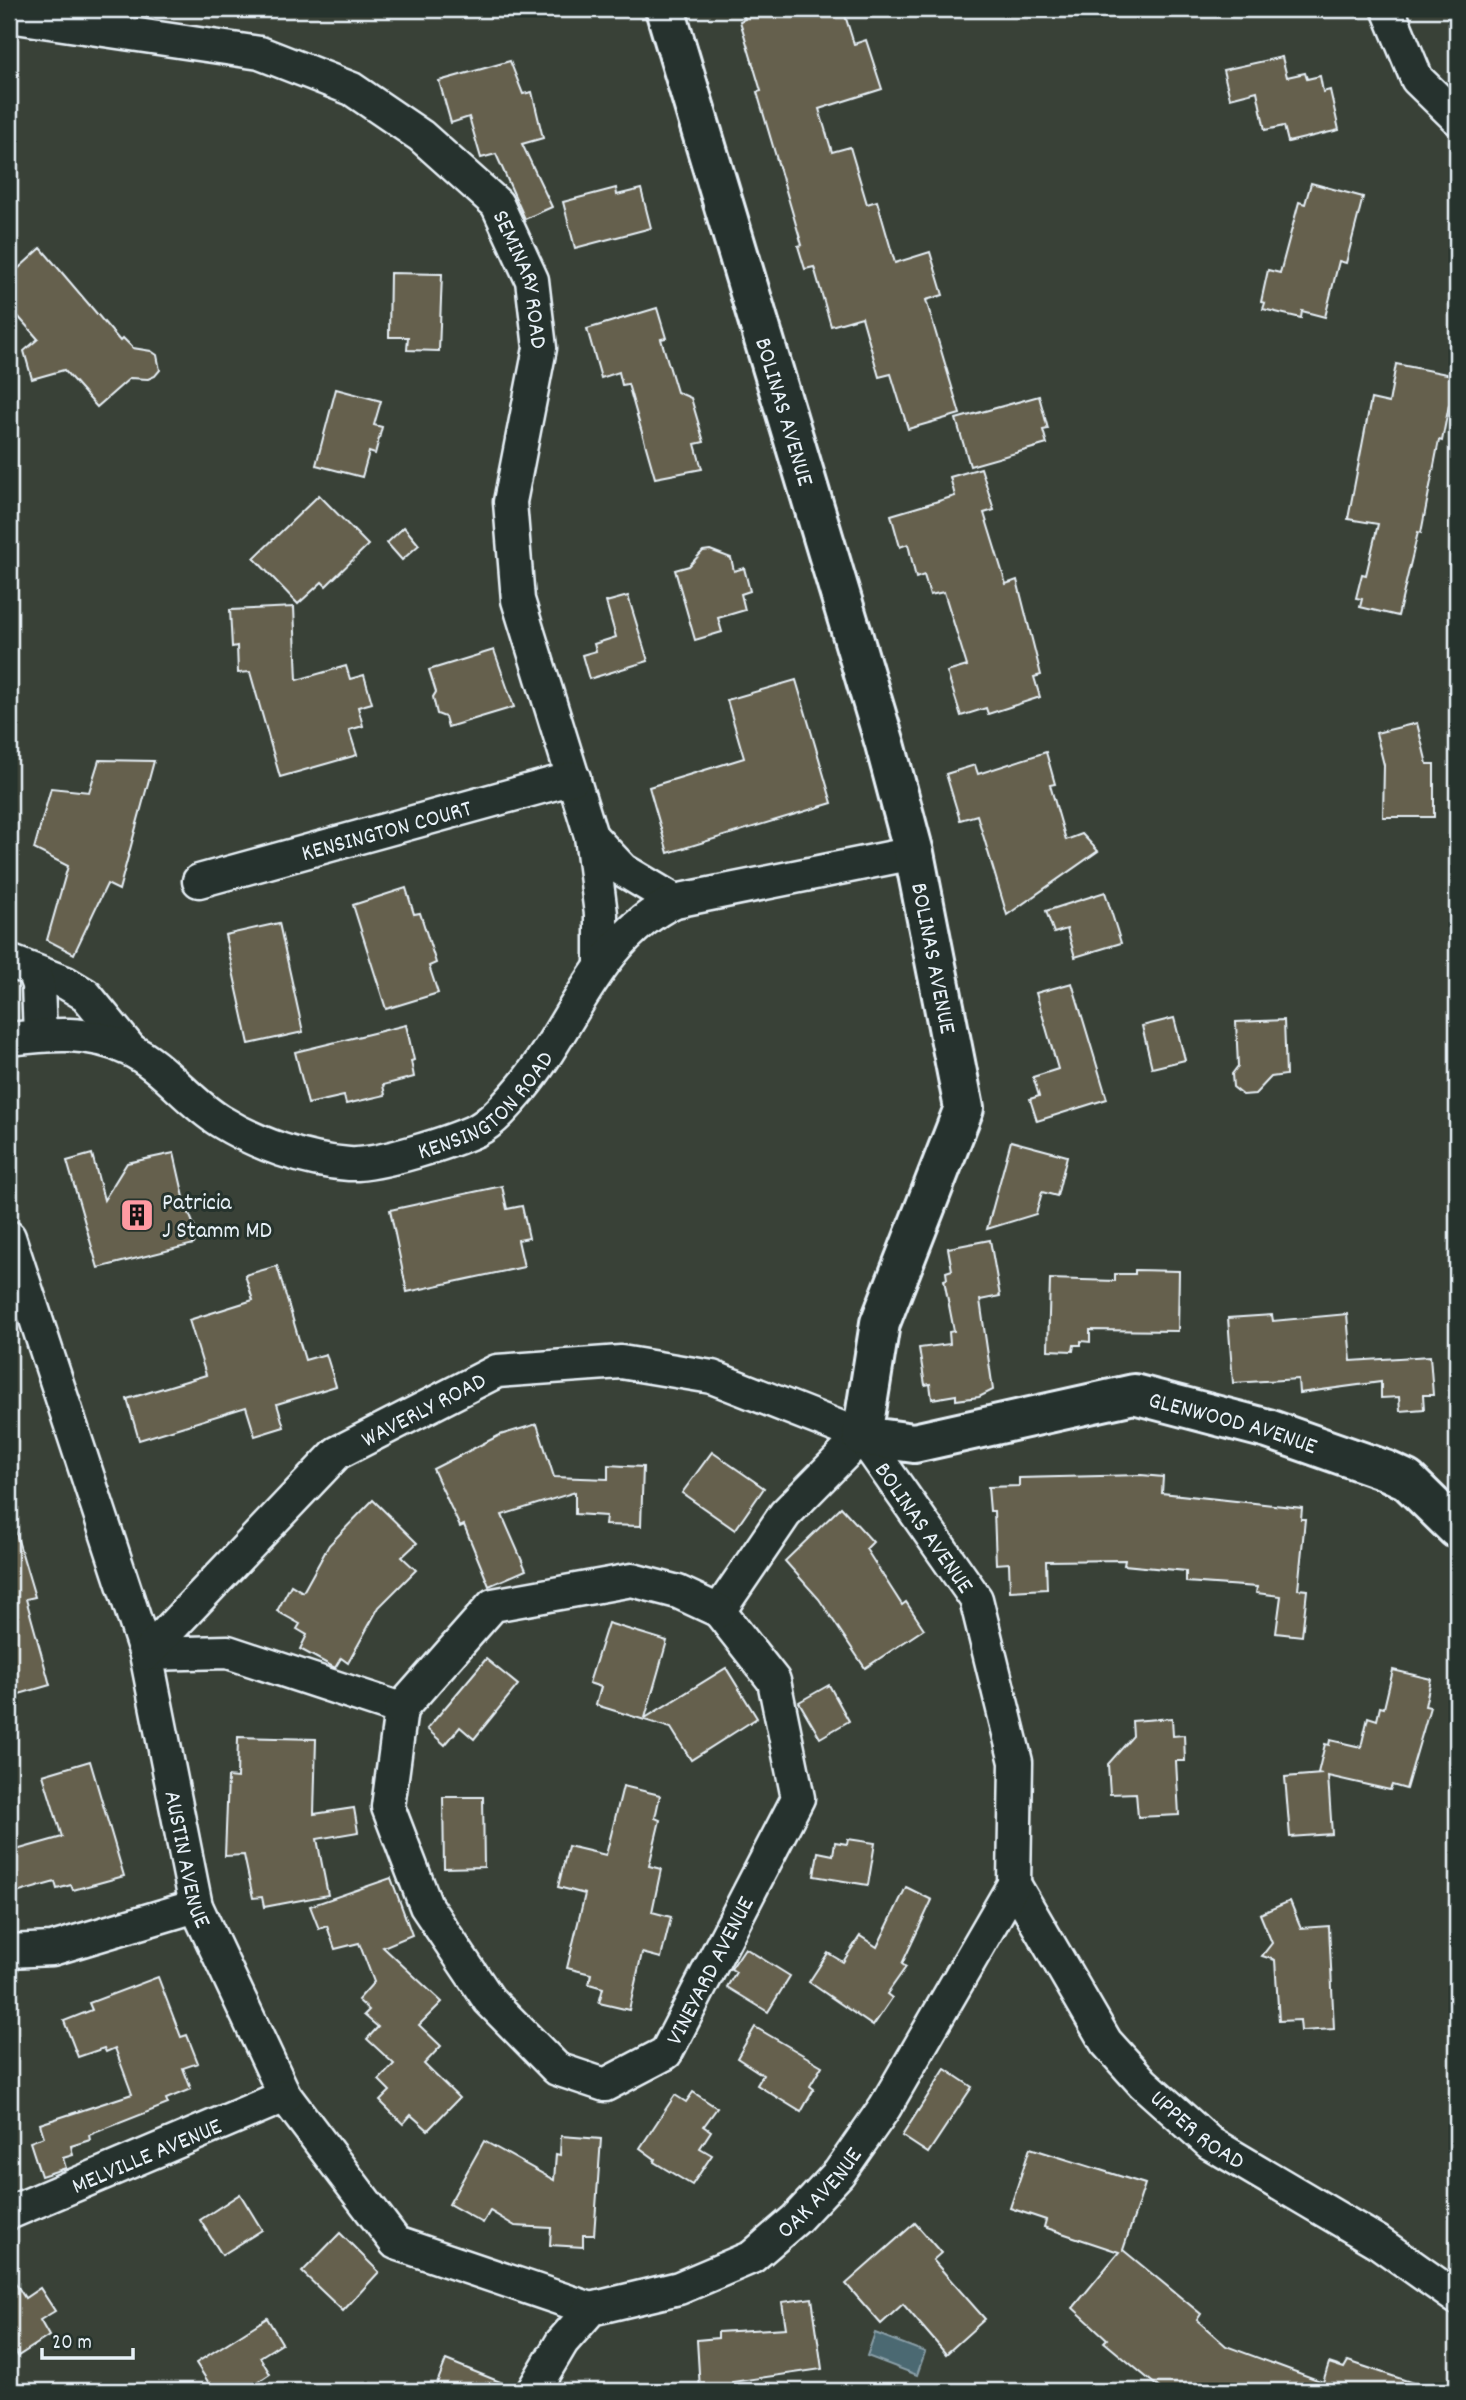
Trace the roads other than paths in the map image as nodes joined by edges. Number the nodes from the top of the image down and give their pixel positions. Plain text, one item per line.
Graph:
1 (665, 9) edge
2 (1388, 9) edge
3 (9, 16) edge
4 (1457, 118) edge
5 (574, 778) junction
6 (591, 836) junction
7 (914, 853) junction
8 (199, 881) dead end
9 (675, 901) junction
10 (601, 965) junction
11 (21, 966) edge
12 (40, 1035) junction
13 (9, 1040) edge
14 (130, 1049) junction
15 (9, 1237) edge
16 (862, 1436) junction
17 (1457, 1529) edge
18 (719, 1611) junction
19 (146, 1654) junction
20 (401, 1709) junction
21 (1014, 1884) junction
22 (196, 1906) junction
23 (9, 1951) edge
24 (285, 2096) junction
25 (10, 2208) edge
26 (1457, 2298) edge
27 (591, 2309) junction
28 (533, 2391) edge

1 - 7 street, BOLINAS AVENUE
2 - 4 street
3 - 5 street, SEMINARY ROAD
5 - 6 street, SEMINARY ROAD
5 - 8 street, KENSINGTON COURT
6 - 9 street, SEMINARY ROAD
6 - 10 street, SEMINARY ROAD
7 - 9 street, KENSINGTON ROAD
7 - 16 street, BOLINAS AVENUE
9 - 10 street, KENSINGTON ROAD
10 - 14 street, KENSINGTON ROAD
11 - 12 street
11 - 14 street
12 - 13 street, KENSINGTON ROAD
12 - 14 street, KENSINGTON ROAD
15 - 19 street, AUSTIN AVENUE
16 - 17 street, GLENWOOD AVENUE
16 - 18 street
16 - 19 street, WAVERLY ROAD
16 - 21 street, BOLINAS AVENUE
18 - 20 street
18 - 20 street, VINEYARD AVENUE
19 - 20 street
19 - 22 street, AUSTIN AVENUE
21 - 26 street, UPPER ROAD
21 - 27 street, OAK AVENUE
22 - 23 street
22 - 24 street, AUSTIN AVENUE
24 - 25 street, MELVILLE AVENUE
24 - 27 street, AUSTIN AVENUE
27 - 28 street

